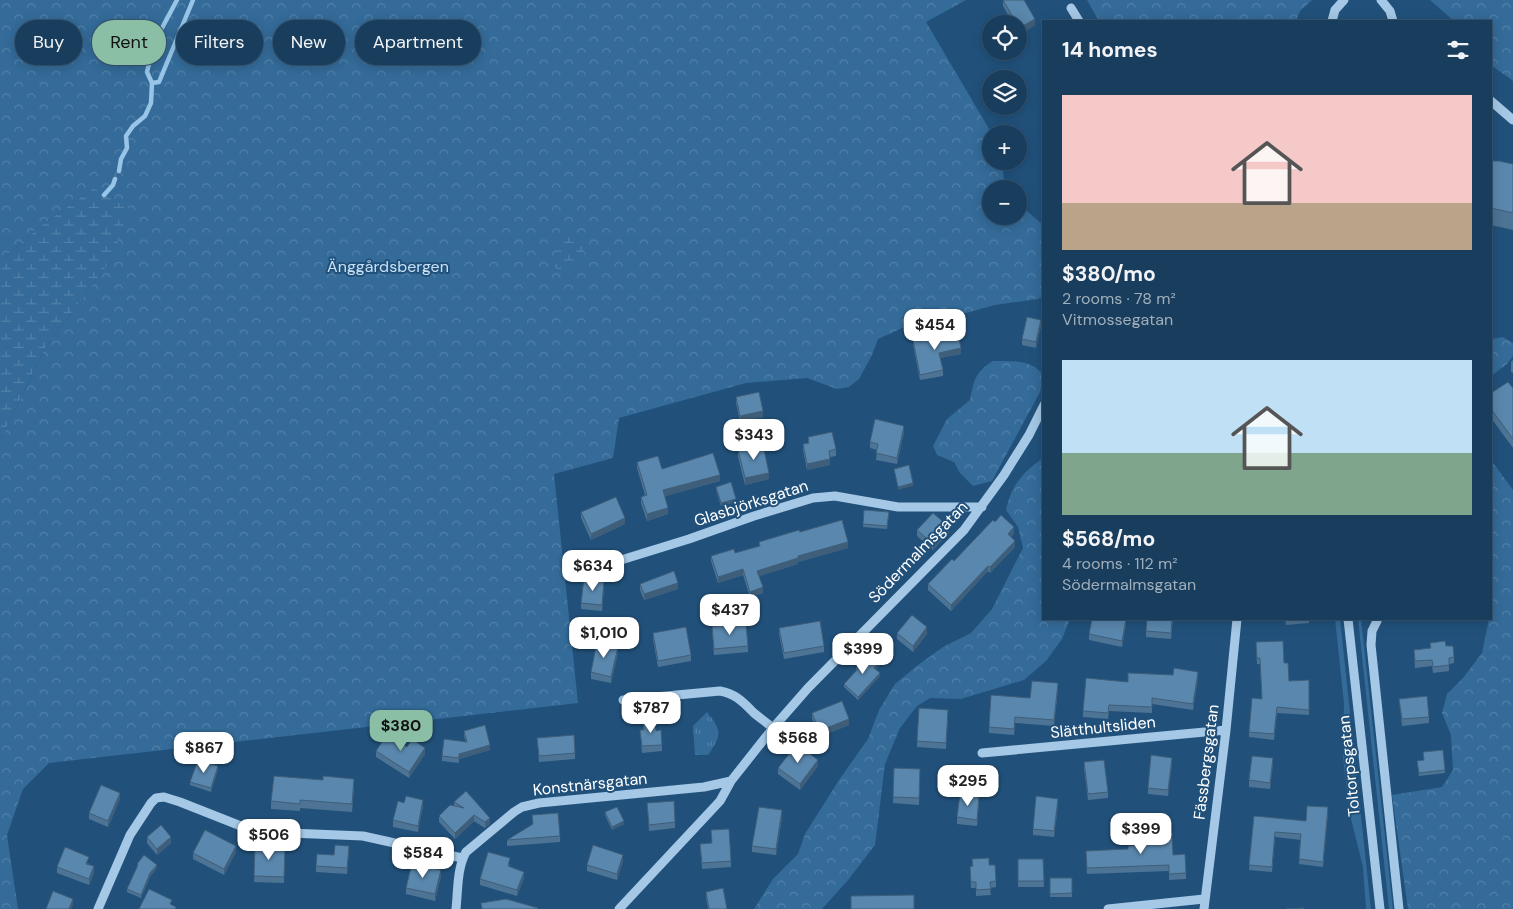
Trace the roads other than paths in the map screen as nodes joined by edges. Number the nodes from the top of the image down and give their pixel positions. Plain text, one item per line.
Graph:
1 (1344, 0) edge
2 (1381, 0) edge
3 (1071, 8) dead end
4 (1077, 20) edge
5 (1332, 20) edge
6 (1393, 20) edge
7 (1492, 102) edge
8 (1513, 120) edge
9 (1042, 409) edge
10 (982, 507) junction
11 (592, 569) dead end
12 (1237, 620) edge
13 (1348, 620) edge
14 (1377, 621) dead end
15 (623, 700) dead end
16 (773, 728) junction
17 (1226, 730) junction
18 (982, 753) dead end
19 (731, 782) junction
20 (462, 858) junction
21 (1204, 899) junction
22 (98, 909) edge
23 (456, 909) edge
24 (619, 909) edge
25 (1108, 909) edge
26 (1204, 909) edge
27 (1380, 909) edge
28 (1399, 909) edge

1 - 5 street
2 - 6 street
3 - 4 street
7 - 8 street
9 - 10 street, Södermalmsgatan
10 - 11 street, Glasbjörksgatan
10 - 16 street, Södermalmsgatan
12 - 17 street, Fässbergsgatan
13 - 27 street, Toltorpsgatan
14 - 28 street
15 - 16 street
16 - 19 street, Södermalmsgatan
17 - 18 street, Slätthultsliden
17 - 21 street, Fässbergsgatan
19 - 20 street, Konstnärsgatan
19 - 24 street, Södermalmsgatan
20 - 22 street
20 - 23 street
21 - 25 street
21 - 26 street, Fässbergsgatan

